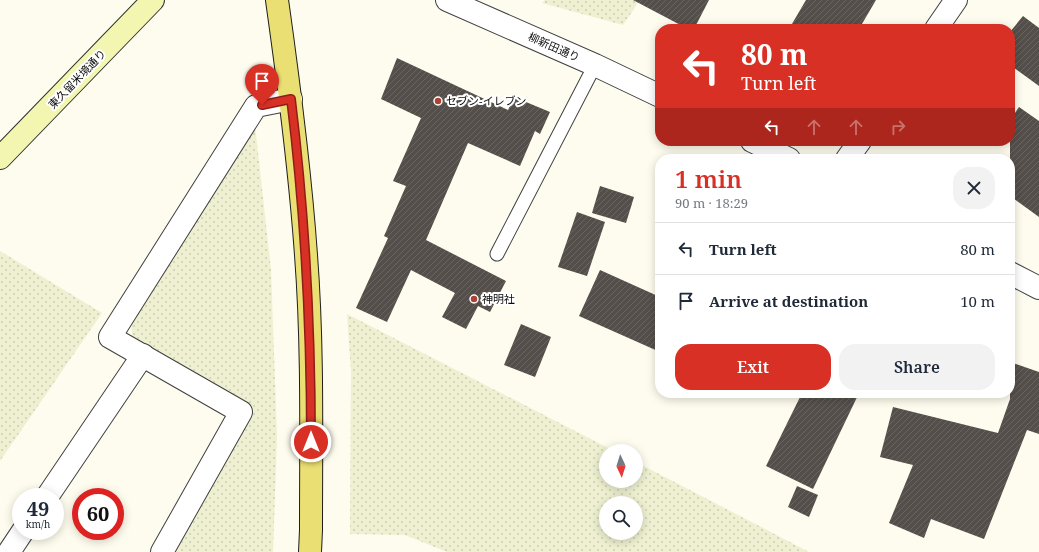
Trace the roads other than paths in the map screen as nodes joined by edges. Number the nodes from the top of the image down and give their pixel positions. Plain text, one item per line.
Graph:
1 (153, 0) edge
2 (277, 0) edge
3 (447, 0) edge
4 (956, 0) edge
5 (939, 24) edge
6 (595, 65) junction
7 (655, 94) edge
8 (291, 99) junction
9 (762, 146) edge
10 (779, 154) edge
11 (0, 158) edge
12 (496, 254) dead end
13 (1015, 276) edge
14 (1039, 288) edge
15 (143, 355) junction
16 (53, 488) edge
17 (18, 540) edge
18 (9, 552) edge
19 (162, 552) edge
20 (310, 552) edge

1 - 11 street, 東久留米境通り
2 - 8 main road
3 - 6 street, 柳新田通り
4 - 5 street
6 - 7 street, 柳新田通り
6 - 12 lane
8 - 15 street
8 - 20 main road
9 - 10 street
13 - 14 street
15 - 16 street
15 - 19 street
17 - 18 street

